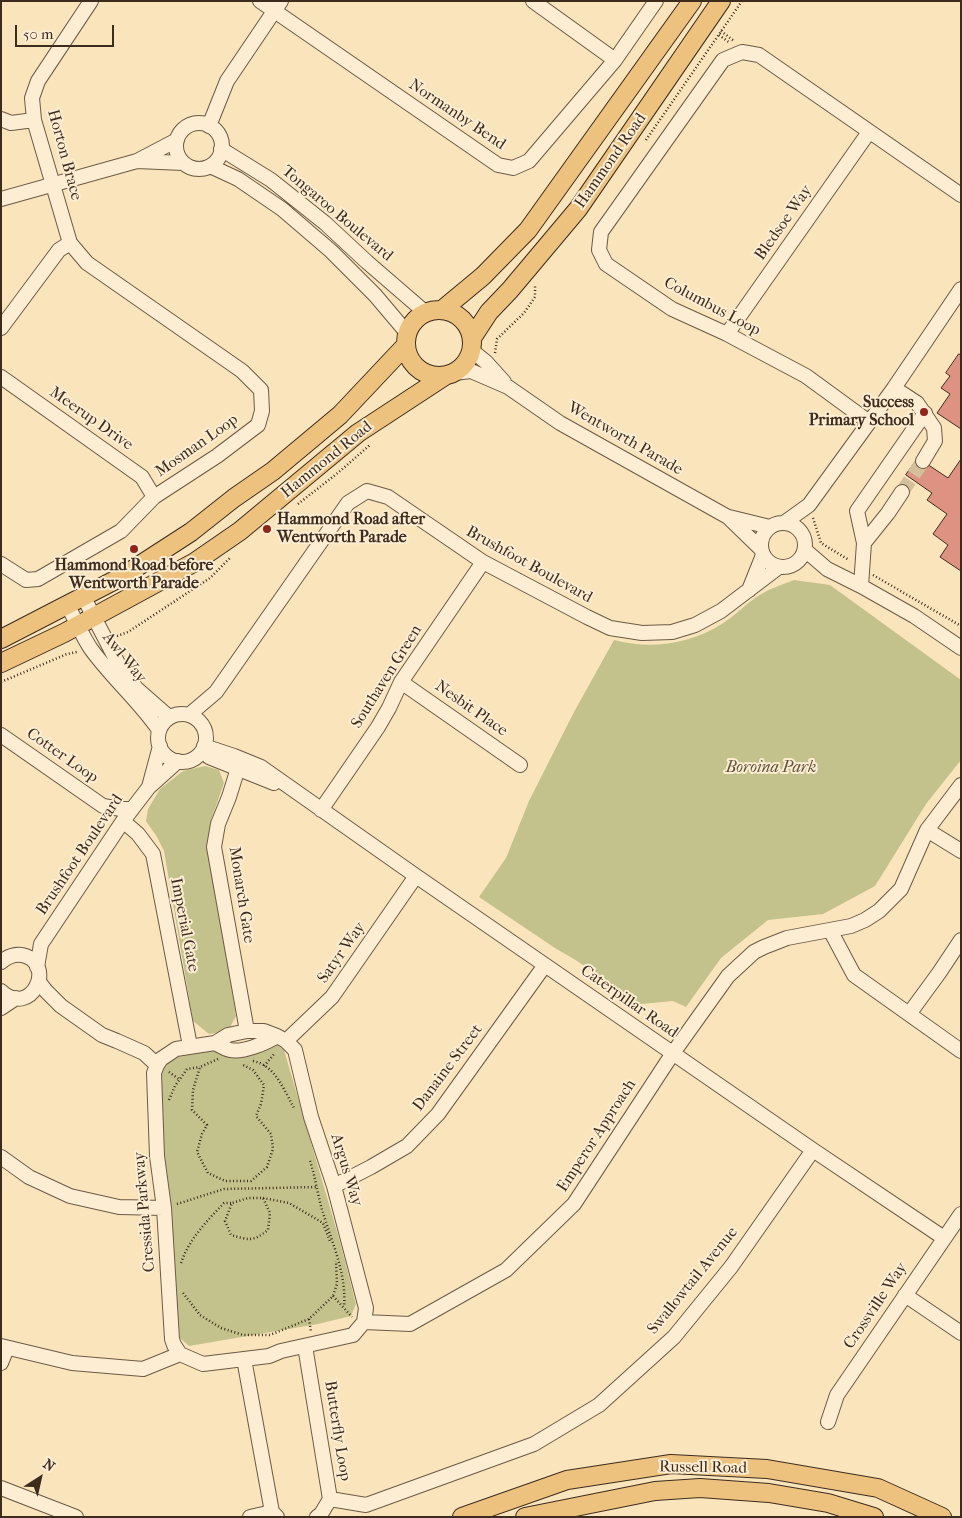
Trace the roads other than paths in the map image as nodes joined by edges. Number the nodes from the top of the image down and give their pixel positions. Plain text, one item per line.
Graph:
1 (91, 1) edge
2 (260, 1) edge
3 (533, 1) edge
4 (656, 1) edge
5 (692, 1) edge
6 (722, 1) edge
7 (278, 6) edge
8 (615, 60) junction
9 (1, 119) edge
10 (34, 120) junction
11 (209, 126) junction
12 (869, 132) junction
13 (176, 140) junction
14 (221, 149) junction
15 (136, 161) junction
16 (184, 163) junction
17 (210, 166) junction
18 (53, 186) junction
19 (961, 195) edge
20 (1, 200) edge
21 (70, 243) junction
22 (961, 289) edge
23 (957, 303) edge
24 (434, 311) junction
25 (1, 328) edge
26 (727, 334) junction
27 (407, 339) junction
28 (472, 344) junction
29 (450, 374) junction
30 (1, 377) edge
31 (508, 387) junction
32 (894, 388) junction
33 (925, 413) junction
34 (868, 422) junction
35 (922, 461) tunnel mouth
36 (902, 492) tunnel mouth
37 (154, 497) junction
38 (811, 510) junction
39 (728, 517) junction
40 (784, 523) junction
41 (770, 527) junction
42 (802, 534) junction
43 (864, 543) junction
44 (805, 550) junction
45 (762, 552) junction
46 (483, 562) junction
47 (1, 564) edge
48 (796, 564) junction
49 (779, 567) junction
50 (827, 569) junction
51 (861, 586) junction
52 (749, 590) junction
53 (83, 596) junction
54 (67, 605) junction
55 (94, 616) junction
56 (79, 625) junction
57 (1, 639) edge
58 (961, 648) edge
59 (1, 663) edge
60 (401, 682) junction
61 (216, 692) junction
62 (189, 715) junction
63 (170, 717) junction
64 (203, 727) junction
65 (159, 730) junction
66 (1, 735) edge
67 (160, 746) junction
68 (204, 746) junction
69 (194, 758) junction
70 (178, 761) junction
71 (520, 766) dead end
72 (238, 768) junction
73 (961, 785) edge
74 (149, 787) junction
75 (296, 792) junction
76 (103, 806) junction
77 (132, 809) junction
78 (321, 810) junction
79 (123, 821) junction
80 (927, 830) junction
81 (113, 836) junction
82 (961, 851) edge
83 (416, 876) junction
84 (830, 930) junction
85 (961, 940) edge
86 (40, 944) junction
87 (18, 955) junction
88 (2, 960) edge
89 (545, 965) junction
90 (37, 967) junction
91 (39, 982) junction
92 (1, 991) edge
93 (22, 997) junction
94 (61, 1006) junction
95 (1, 1008) edge
96 (909, 1014) junction
97 (247, 1031) junction
98 (282, 1039) junction
99 (215, 1043) junction
100 (190, 1046) junction
101 (961, 1051) edge
102 (673, 1053) junction
103 (157, 1064) junction
104 (813, 1150) junction
105 (1, 1158) edge
106 (334, 1186) junction
107 (164, 1208) junction
108 (961, 1214) edge
109 (944, 1238) junction
110 (905, 1295) junction
111 (362, 1324) junction
112 (961, 1333) edge
113 (305, 1346) junction
114 (4, 1347) edge
115 (281, 1351) junction
116 (186, 1357) junction
117 (244, 1359) junction
118 (1, 1363) edge
119 (828, 1422) dead end
120 (1, 1488) edge
121 (330, 1499) junction
122 (274, 1514) edge
123 (76, 1517) edge
124 (250, 1517) edge
125 (317, 1517) edge
126 (462, 1517) edge
127 (524, 1517) edge
128 (874, 1517) edge
129 (942, 1517) edge

1 - 10 street, Horton Brace
2 - 7 street, Normanby Bend
3 - 8 street
4 - 8 street, Normanby Bend
5 - 24 main road, Hammond Road
6 - 28 main road, Hammond Road
7 - 8 street, Normanby Bend
7 - 11 street
9 - 10 street
10 - 18 street, Horton Brace
11 - 13 street
11 - 14 street
12 - 19 street, Columbus Loop
12 - 26 street, Bledsoe Way
12 - 26 street, Columbus Loop
13 - 15 street
13 - 16 street
14 - 17 street
14 - 24 street, Tongaroo Boulevard
15 - 16 street
15 - 18 street
16 - 17 street
17 - 27 street, Tongaroo Boulevard
18 - 20 street
18 - 21 street, Horton Brace
21 - 25 street
21 - 37 street, Mosman Loop
22 - 23 street
23 - 32 street
24 - 27 main road, Hammond Road
24 - 28 main road
26 - 34 street, Columbus Loop
27 - 29 main road
27 - 53 main road, Hammond Road
28 - 29 main road, Hammond Road
28 - 31 street, Wentworth Parade
29 - 31 street, Wentworth Parade
29 - 55 main road, Hammond Road
30 - 37 street, Meerup Drive
31 - 39 street, Wentworth Parade
32 - 33 street
32 - 34 street
33 - 35 street
33 - 43 street
34 - 38 street
36 - 43 street
37 - 47 street, Mosman Loop
38 - 40 street
38 - 42 street
39 - 41 street, Wentworth Parade
39 - 45 street, Wentworth Parade
40 - 41 street
40 - 42 street
41 - 45 street
42 - 44 street
43 - 51 street
44 - 48 street
44 - 50 street
45 - 49 street
45 - 52 street
46 - 52 street, Brushfoot Boulevard
46 - 60 street, Southaven Green
46 - 61 street, Brushfoot Boulevard
48 - 49 street
48 - 50 street
49 - 52 street, Brushfoot Boulevard
50 - 51 street
51 - 58 street
53 - 54 main road, Hammond Road
53 - 55 street, Awl Way
54 - 56 street, Awl Way
54 - 57 main road, Hammond Road
55 - 56 main road, Hammond Road
55 - 63 street, Awl Way
56 - 59 main road, Hammond Road
56 - 65 street, Awl Way
60 - 71 street, Nesbit Place
60 - 78 street, Southaven Green
61 - 62 street, Brushfoot Boulevard
61 - 64 street, Brushfoot Boulevard
62 - 63 street
62 - 64 street
63 - 65 street
64 - 68 street
65 - 67 street
66 - 76 street, Cotter Loop
67 - 70 street
67 - 74 street, Brushfoot Boulevard
68 - 69 street
68 - 75 street, Caterpillar Road
69 - 70 street
69 - 72 street, Caterpillar Road
70 - 74 street, Brushfoot Boulevard
72 - 75 street, Caterpillar Road
72 - 97 street, Monarch Gate
73 - 80 street, Emperor Approach
74 - 77 street, Brushfoot Boulevard
75 - 78 street, Caterpillar Road
76 - 77 street, Cotter Loop
76 - 81 street, Cotter Loop
77 - 79 street, Brushfoot Boulevard
78 - 83 street, Caterpillar Road
79 - 81 street, Brushfoot Boulevard
79 - 100 street, Imperial Gate
80 - 82 street
80 - 84 street, Emperor Approach
81 - 86 street, Brushfoot Boulevard
83 - 89 street, Caterpillar Road
83 - 98 street, Satyr Way
84 - 96 street
84 - 102 street, Emperor Approach
85 - 96 street
86 - 87 street, Brushfoot Boulevard
86 - 90 street, Brushfoot Boulevard
87 - 88 street, Brushfoot Boulevard
87 - 90 street
89 - 102 street, Caterpillar Road
89 - 106 street, Danaine Street
90 - 91 street, Brushfoot Boulevard
91 - 93 street
91 - 94 street
92 - 93 street
93 - 94 street
93 - 95 street
94 - 103 street
96 - 101 street
97 - 98 street
97 - 99 street
98 - 99 street
98 - 106 street, Argus Way
99 - 100 street
100 - 103 street
102 - 104 street, Caterpillar Road
102 - 111 street, Emperor Approach
103 - 107 street, Cressida Parkway
104 - 109 street, Caterpillar Road
104 - 121 street, Swallowtail Avenue
105 - 107 street
106 - 111 street, Argus Way
107 - 116 street, Cressida Parkway
108 - 109 street, Crossville Way
109 - 110 street, Crossville Way
110 - 112 street
110 - 119 street, Crossville Way
111 - 113 street
113 - 115 street
113 - 121 street, Butterfly Loop
114 - 116 street
114 - 118 street
115 - 116 street
115 - 117 street
116 - 117 street
117 - 122 street
120 - 123 street
121 - 125 street, Butterfly Loop
122 - 124 street
126 - 129 main road, Russell Road
127 - 128 main road, Russell Road

